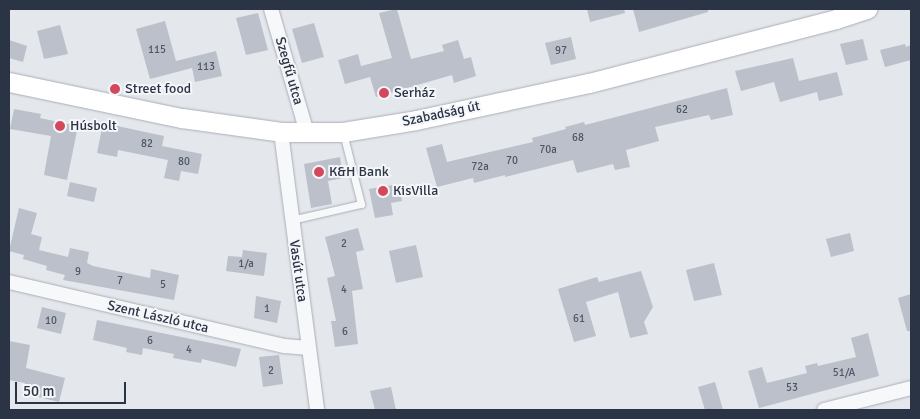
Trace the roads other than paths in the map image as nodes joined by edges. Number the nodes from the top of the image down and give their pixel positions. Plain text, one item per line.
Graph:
1 (271, 9) edge
2 (867, 9) edge
3 (9, 82) edge
4 (281, 132) junction
5 (343, 132) junction
6 (307, 133) junction
7 (291, 220) junction
8 (9, 282) edge
9 (308, 348) junction
10 (911, 388) edge
11 (317, 410) edge
12 (824, 410) edge

1 - 6 street, Szegfű utca
2 - 5 main road, Szabadság út
3 - 4 main road, Szabadság út
4 - 6 main road, Szabadság út
4 - 7 street, Vasút utca
5 - 6 main road, Szabadság út
5 - 7 lane
7 - 9 street, Vasút utca
8 - 9 street, Szent László utca
9 - 11 street, Vasút utca
10 - 12 street

